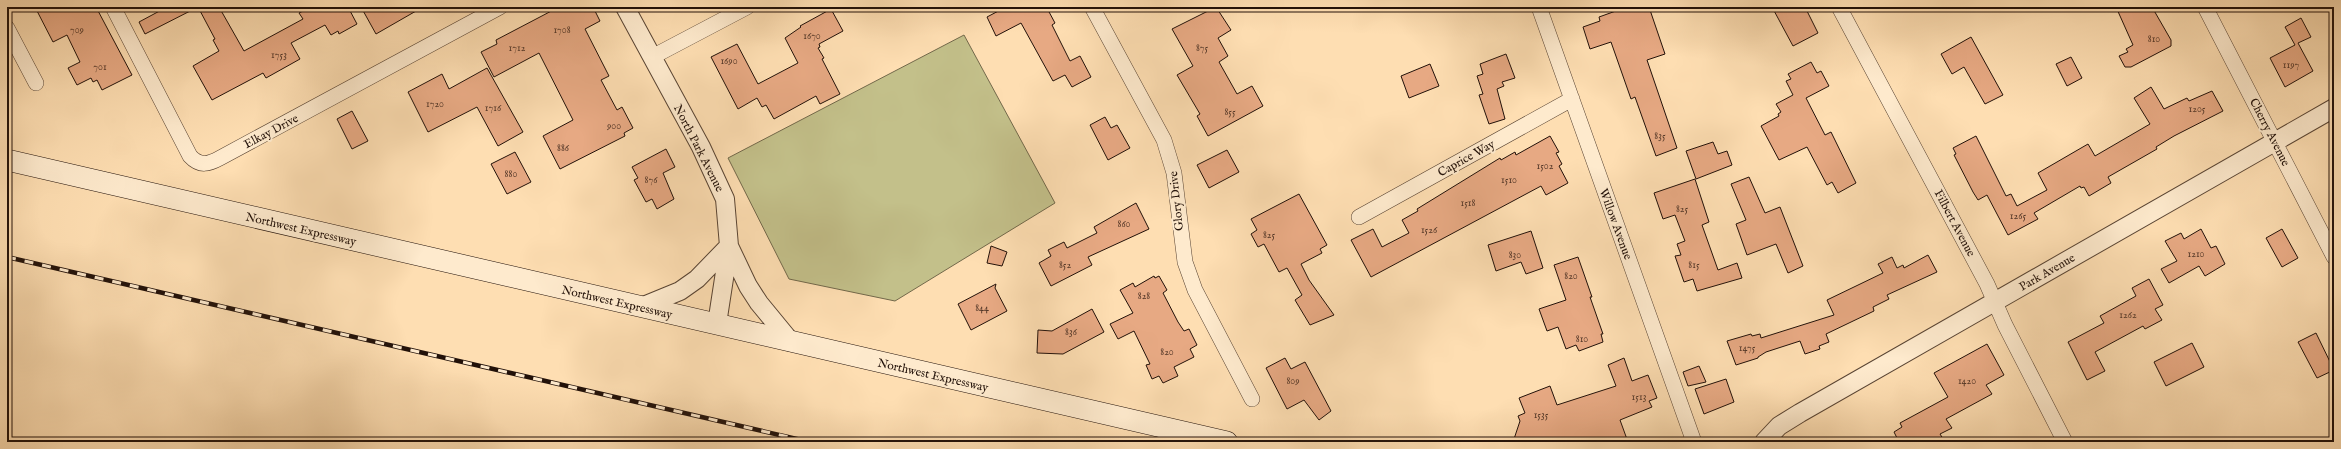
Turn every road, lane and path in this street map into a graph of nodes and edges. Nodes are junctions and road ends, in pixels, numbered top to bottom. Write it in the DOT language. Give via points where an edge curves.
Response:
graph roads {
  1 [pos="113,7"];
  2 [pos="500,7"];
  3 [pos="625,7"];
  4 [pos="747,7"];
  5 [pos="1092,7"];
  6 [pos="1539,7"];
  7 [pos="1839,7"];
  8 [pos="2205,7"];
  9 [pos="7,28"];
  10 [pos="652,58"];
  11 [pos="36,83"];
  12 [pos="1572,99"];
  13 [pos="2334,108"];
  14 [pos="2276,141"];
  15 [pos="7,160"];
  16 [pos="1360,217"];
  17 [pos="729,246"];
  18 [pos="2334,258"];
  19 [pos="1995,302"];
  20 [pos="641,307"];
  21 [pos="717,324"];
  22 [pos="791,342"];
  23 [pos="1252,399"];
  24 [pos="1227,442"];
  25 [pos="1694,442"];
  26 [pos="1764,442"];
  27 [pos="2066,442"];
  1 -- 2 [label="street, Elkay Drive" via="190,156 204,164 216,160"];
  3 -- 10 [label="street, North Park Avenue"];
  4 -- 10 [label="street"];
  5 -- 23 [label="street, Glory Drive" via="1170,156 1177,191 1185,262 1195,290"];
  6 -- 12 [label="street, Willow Avenue"];
  7 -- 19 [label="street, Filbert Avenue"];
  8 -- 14 [label="street, Cherry Avenue"];
  9 -- 11 [label="street"];
  10 -- 17 [label="street, North Park Avenue" via="701,147 725,199"];
  12 -- 16 [label="street, Caprice Way"];
  12 -- 25 [label="street, Willow Avenue"];
  13 -- 14 [label="street, Park Avenue"];
  14 -- 18 [label="street, Cherry Avenue"];
  14 -- 19 [label="street, Park Avenue"];
  15 -- 20 [label="main road, Northwest Expressway"];
  17 -- 20 [label="street" via="697,279 680,291"];
  17 -- 21 [label="street, North Park Avenue"];
  17 -- 22 [label="street" via="748,286"];
  19 -- 26 [label="street, Park Avenue" via="1800,413 1779,426"];
  19 -- 27 [label="street, Filbert Avenue"];
  20 -- 21 [label="main road, Northwest Expressway"];
  21 -- 22 [label="main road, Northwest Expressway"];
  22 -- 24 [label="main road, Northwest Expressway"];
}
